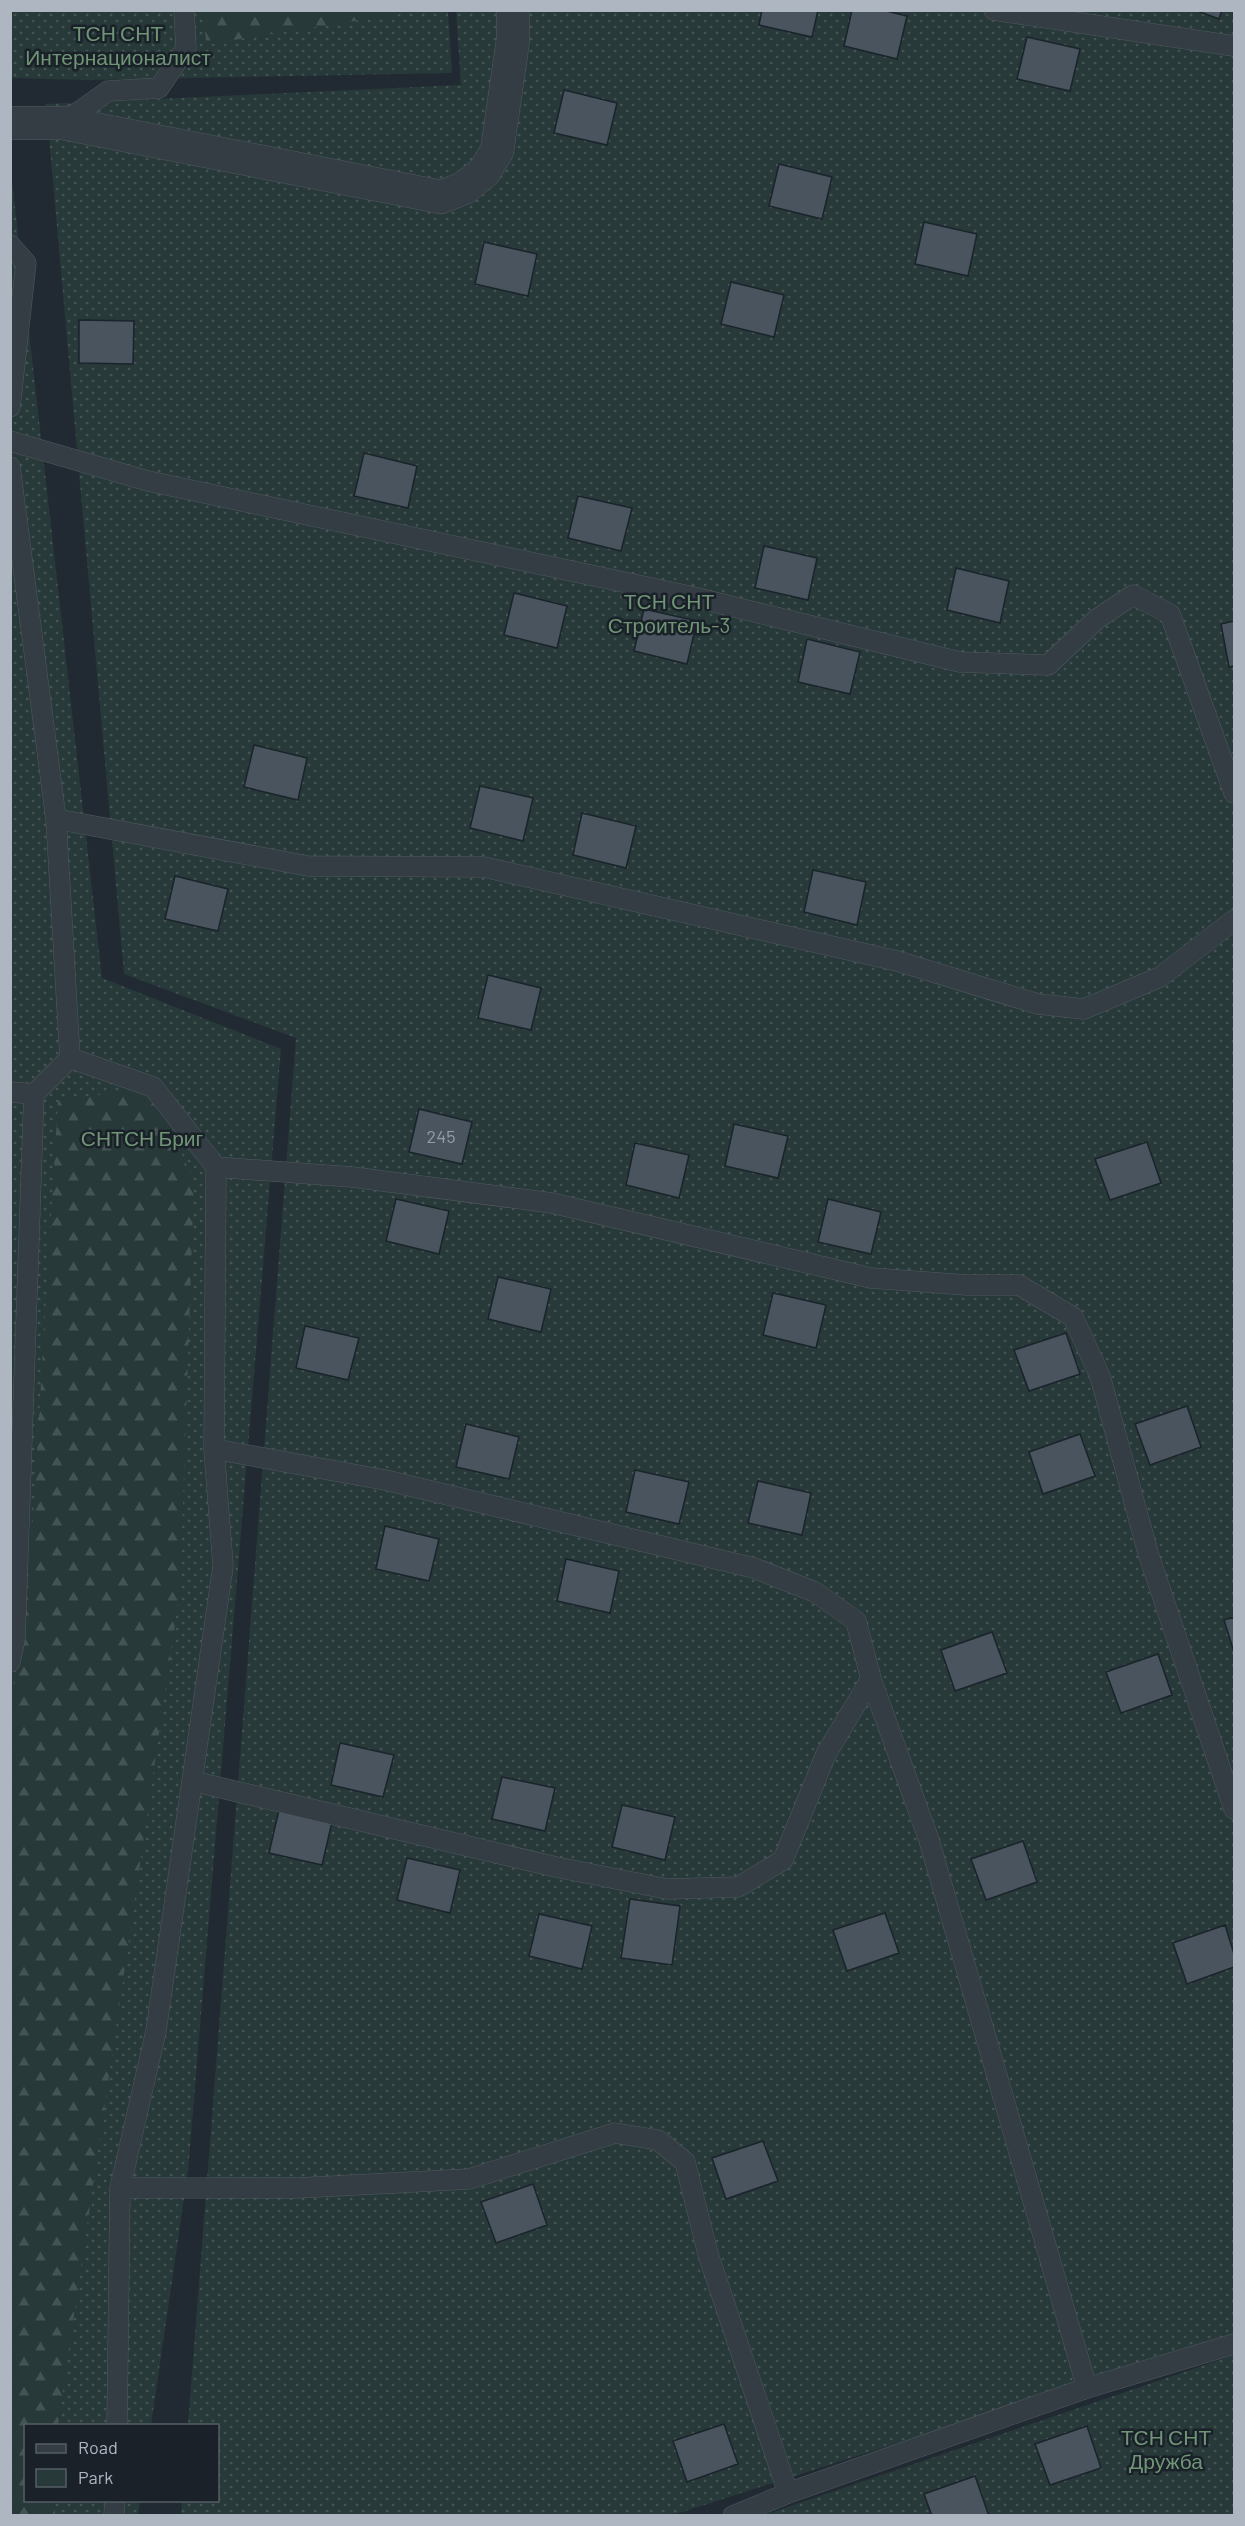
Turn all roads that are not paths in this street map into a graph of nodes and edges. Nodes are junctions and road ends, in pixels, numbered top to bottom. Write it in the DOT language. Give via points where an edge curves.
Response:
graph roads {
  1 [pos="184,10"];
  2 [pos="513,10"];
  3 [pos="994,10"];
  4 [pos="1234,46"];
  5 [pos="10,123"];
  6 [pos="63,123"];
  7 [pos="10,245"];
  8 [pos="10,407"];
  9 [pos="10,441"];
  10 [pos="10,467"];
  11 [pos="1234,793"];
  12 [pos="56,819"];
  13 [pos="1234,920"];
  14 [pos="70,1058"];
  15 [pos="10,1092"];
  16 [pos="34,1094"];
  17 [pos="216,1167"];
  18 [pos="214,1449"];
  19 [pos="10,1662"];
  20 [pos="871,1679"];
  21 [pos="192,1781"];
  22 [pos="1234,1809"];
  23 [pos="120,2188"];
  24 [pos="1234,2344"];
  25 [pos="1087,2388"];
  26 [pos="117,2424"];
  27 [pos="788,2493"];
  28 [pos="733,2516"];
  1 -- 6 [label="lane" via="186,48 159,88 108,91"];
  2 -- 6 [label="street" via="513,40 497,151 484,172 464,188 441,197"];
  3 -- 4 [label="lane"];
  5 -- 6 [label="street"];
  7 -- 8 [label="lane" via="26,263"];
  9 -- 11 [label="lane" via="148,481 678,594 960,662 1048,665 1097,619 1133,595 1170,614"];
  10 -- 12 [label="lane"];
  12 -- 13 [label="lane" via="308,866 484,867 897,962 1038,1004 1084,1009 1160,977"];
  12 -- 14 [label="lane"];
  14 -- 16 [label="lane"];
  14 -- 17 [label="lane" via="153,1087"];
  15 -- 16 [label="lane"];
  16 -- 19 [label="lane" via="15,1639"];
  17 -- 18 [label="lane"];
  17 -- 22 [label="lane" via="352,1177 552,1203 871,1278 968,1286 1019,1285 1072,1317 1100,1376 1148,1553"];
  18 -- 20 [label="lane" via="385,1480 754,1568 815,1592 856,1621"];
  18 -- 21 [label="lane" via="223,1566"];
  20 -- 21 [label="lane" via="826,1754 783,1860 738,1887 667,1888 556,1867"];
  20 -- 25 [label="lane" via="929,1840"];
  21 -- 23 [label="lane" via="156,2031"];
  23 -- 26 [label="lane"];
  23 -- 27 [label="lane" via="297,2188 469,2179 615,2133 658,2140 685,2162 708,2254"];
  24 -- 25 [label="lane"];
  25 -- 27 [label="lane"];
  27 -- 28 [label="lane"];
}
